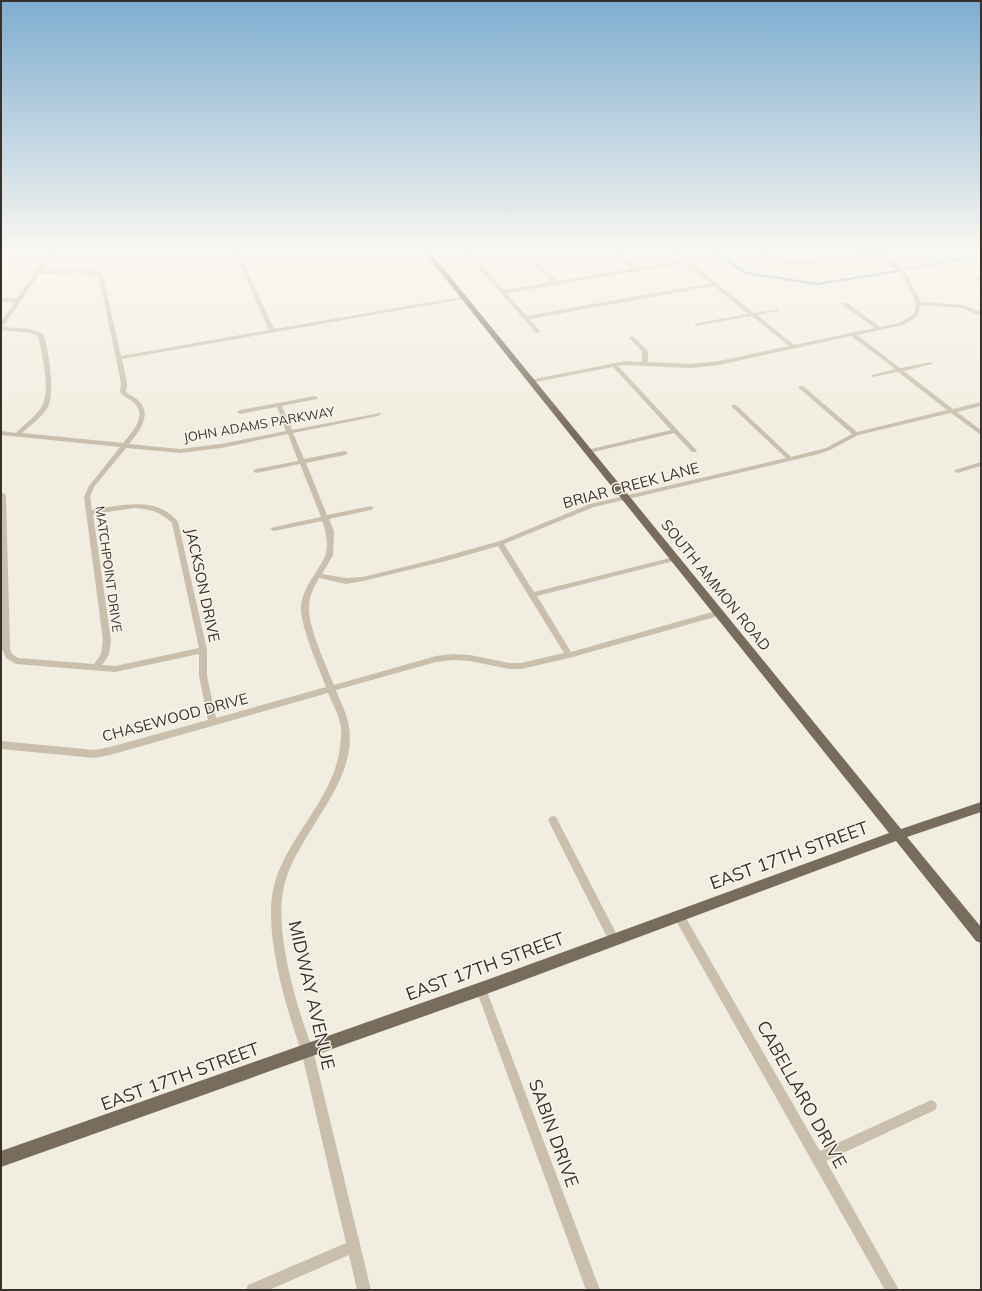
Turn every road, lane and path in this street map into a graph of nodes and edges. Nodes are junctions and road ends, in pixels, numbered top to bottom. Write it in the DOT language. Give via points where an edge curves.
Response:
graph roads {
  1 [pos="11,312"];
  2 [pos="109,312"];
  3 [pos="263,312"];
  4 [pos="378,312"];
  5 [pos="476,312"];
  6 [pos="521,312"];
  7 [pos="558,312"];
  8 [pos="763,312"];
  9 [pos="857,312"];
  10 [pos="917,312"];
  11 [pos="752,314"];
  12 [pos="526,318"];
  13 [pos="697,325"];
  14 [pos="1,327"];
  15 [pos="880,329"];
  16 [pos="272,331"];
  17 [pos="538,332"];
  18 [pos="853,334"];
  19 [pos="632,338"];
  20 [pos="793,347"];
  21 [pos="119,358"];
  22 [pos="645,363"];
  23 [pos="930,363"];
  24 [pos="614,365"];
  25 [pos="900,370"];
  26 [pos="874,376"];
  27 [pos="531,381"];
  28 [pos="801,387"];
  29 [pos="315,398"];
  30 [pos="981,404"];
  31 [pos="279,405"];
  32 [pos="734,406"];
  33 [pos="952,411"];
  34 [pos="240,412"];
  35 [pos="378,414"];
  36 [pos="290,431"];
  37 [pos="675,431"];
  38 [pos="1,433"];
  39 [pos="981,433"];
  40 [pos="856,434"];
  41 [pos="17,435"];
  42 [pos="125,446"];
  43 [pos="588,451"];
  44 [pos="694,451"];
  45 [pos="345,453"];
  46 [pos="789,458"];
  47 [pos="302,462"];
  48 [pos="981,464"];
  49 [pos="256,471"];
  50 [pos="957,471"];
  51 [pos="3,495"];
  52 [pos="625,497"];
  53 [pos="371,508"];
  54 [pos="89,513"];
  55 [pos="325,518"];
  56 [pos="274,529"];
  57 [pos="2,532"];
  58 [pos="500,543"];
  59 [pos="674,559"];
  60 [pos="317,575"];
  61 [pos="532,595"];
  62 [pos="719,613"];
  63 [pos="203,650"];
  64 [pos="569,655"];
  65 [pos="96,668"];
  66 [pos="331,688"];
  67 [pos="213,722"];
  68 [pos="1,745"];
  69 [pos="981,807"];
  70 [pos="553,820"];
  71 [pos="898,835"];
  72 [pos="680,916"];
  73 [pos="981,937"];
  74 [pos="614,940"];
  75 [pos="481,989"];
  76 [pos="307,1050"];
  77 [pos="931,1106"];
  78 [pos="1,1159"];
  79 [pos="817,1159"];
  80 [pos="354,1246"];
  81 [pos="253,1290"];
  82 [pos="364,1290"];
  83 [pos="593,1290"];
  84 [pos="892,1290"];
  1 -- 14 [label="street"];
  2 -- 21 [label="street, MATCHPOINT DRIVE"];
  3 -- 16 [label="street"];
  4 -- 16 [label="street"];
  5 -- 27 [label="main road, SOUTH AMMON ROAD"];
  6 -- 12 [label="street"];
  7 -- 12 [label="street"];
  8 -- 11 [label="street"];
  9 -- 15 [label="street"];
  10 -- 15 [label="street" via="910,320"];
  11 -- 13 [label="street"];
  11 -- 20 [label="street"];
  12 -- 17 [label="street"];
  14 -- 41 [label="street" via="36,332 41,336 43,344 47,383 44,406"];
  15 -- 18 [label="street"];
  16 -- 21 [label="street"];
  18 -- 20 [label="street"];
  18 -- 25 [label="street"];
  19 -- 22 [label="street" via="644,351"];
  20 -- 22 [label="street" via="701,366"];
  21 -- 42 [label="street, MATCHPOINT DRIVE" via="124,393 137,402 142,418"];
  22 -- 24 [label="street"];
  23 -- 25 [label="street"];
  24 -- 27 [label="street"];
  24 -- 37 [label="street"];
  25 -- 26 [label="street"];
  25 -- 33 [label="street" via="917,386"];
  27 -- 43 [label="main road, SOUTH AMMON ROAD"];
  28 -- 40 [label="street"];
  29 -- 31 [label="street"];
  30 -- 33 [label="street, BRIAR CREEK LANE"];
  31 -- 34 [label="street"];
  31 -- 36 [label="street, MIDWAY AVENUE"];
  32 -- 46 [label="street"];
  33 -- 39 [label="street"];
  33 -- 40 [label="street, BRIAR CREEK LANE"];
  35 -- 36 [label="street, JOHN ADAMS PARKWAY"];
  36 -- 42 [label="street, JOHN ADAMS PARKWAY" via="202,449 166,450"];
  36 -- 47 [label="street, MIDWAY AVENUE"];
  37 -- 43 [label="street"];
  37 -- 44 [label="street"];
  38 -- 41 [label="street, JOHN ADAMS PARKWAY"];
  40 -- 46 [label="street, BRIAR CREEK LANE" via="828,449"];
  41 -- 42 [label="street, JOHN ADAMS PARKWAY"];
  42 -- 54 [label="street, MATCHPOINT DRIVE" via="91,487 87,497"];
  43 -- 52 [label="main road, SOUTH AMMON ROAD"];
  45 -- 47 [label="street"];
  46 -- 52 [label="street, BRIAR CREEK LANE"];
  47 -- 49 [label="street"];
  47 -- 55 [label="street, MIDWAY AVENUE"];
  48 -- 50 [label="street"];
  51 -- 57 [label="street"];
  52 -- 58 [label="street, BRIAR CREEK LANE" via="592,505"];
  52 -- 59 [label="main road, SOUTH AMMON ROAD"];
  53 -- 55 [label="street"];
  54 -- 63 [label="street, JACKSON DRIVE" via="123,506 151,508 170,515 175,522"];
  54 -- 65 [label="street, MATCHPOINT DRIVE" via="106,640 105,655"];
  55 -- 56 [label="street"];
  55 -- 60 [label="street, MIDWAY AVENUE" via="331,543 329,555"];
  57 -- 65 [label="street" via="6,649 9,656 16,661"];
  58 -- 60 [label="street, BRIAR CREEK LANE" via="363,579 346,581"];
  58 -- 61 [label="street"];
  59 -- 61 [label="street"];
  59 -- 62 [label="main road, SOUTH AMMON ROAD"];
  60 -- 66 [label="street, MIDWAY AVENUE" via="308,592 305,607 307,623"];
  61 -- 64 [label="street"];
  62 -- 64 [label="street, CHASEWOOD DRIVE"];
  62 -- 71 [label="main road, SOUTH AMMON ROAD"];
  63 -- 65 [label="street" via="121,668"];
  63 -- 67 [label="street, JACKSON DRIVE" via="203,676"];
  64 -- 66 [label="street, CHASEWOOD DRIVE" via="521,666 470,658 448,658"];
  66 -- 67 [label="street, CHASEWOOD DRIVE"];
  66 -- 76 [label="street, MIDWAY AVENUE" via="345,727 344,755 338,777 289,860 281,878 276,902 276,935 299,1031"];
  67 -- 68 [label="street, CHASEWOOD DRIVE" via="94,754"];
  69 -- 71 [label="main road, EAST 17TH STREET"];
  70 -- 74 [label="street"];
  71 -- 72 [label="main road, EAST 17TH STREET"];
  71 -- 73 [label="main road, SOUTH AMMON ROAD"];
  72 -- 74 [label="main road, EAST 17TH STREET"];
  72 -- 79 [label="street, CABELLARO DRIVE"];
  74 -- 75 [label="main road, EAST 17TH STREET"];
  75 -- 76 [label="main road, EAST 17TH STREET"];
  75 -- 83 [label="street, SABIN DRIVE"];
  76 -- 78 [label="main road, EAST 17TH STREET"];
  76 -- 80 [label="street, MIDWAY AVENUE"];
  77 -- 79 [label="street"];
  79 -- 84 [label="street, CABELLARO DRIVE"];
  80 -- 81 [label="street"];
  80 -- 82 [label="street, MIDWAY AVENUE"];
}
